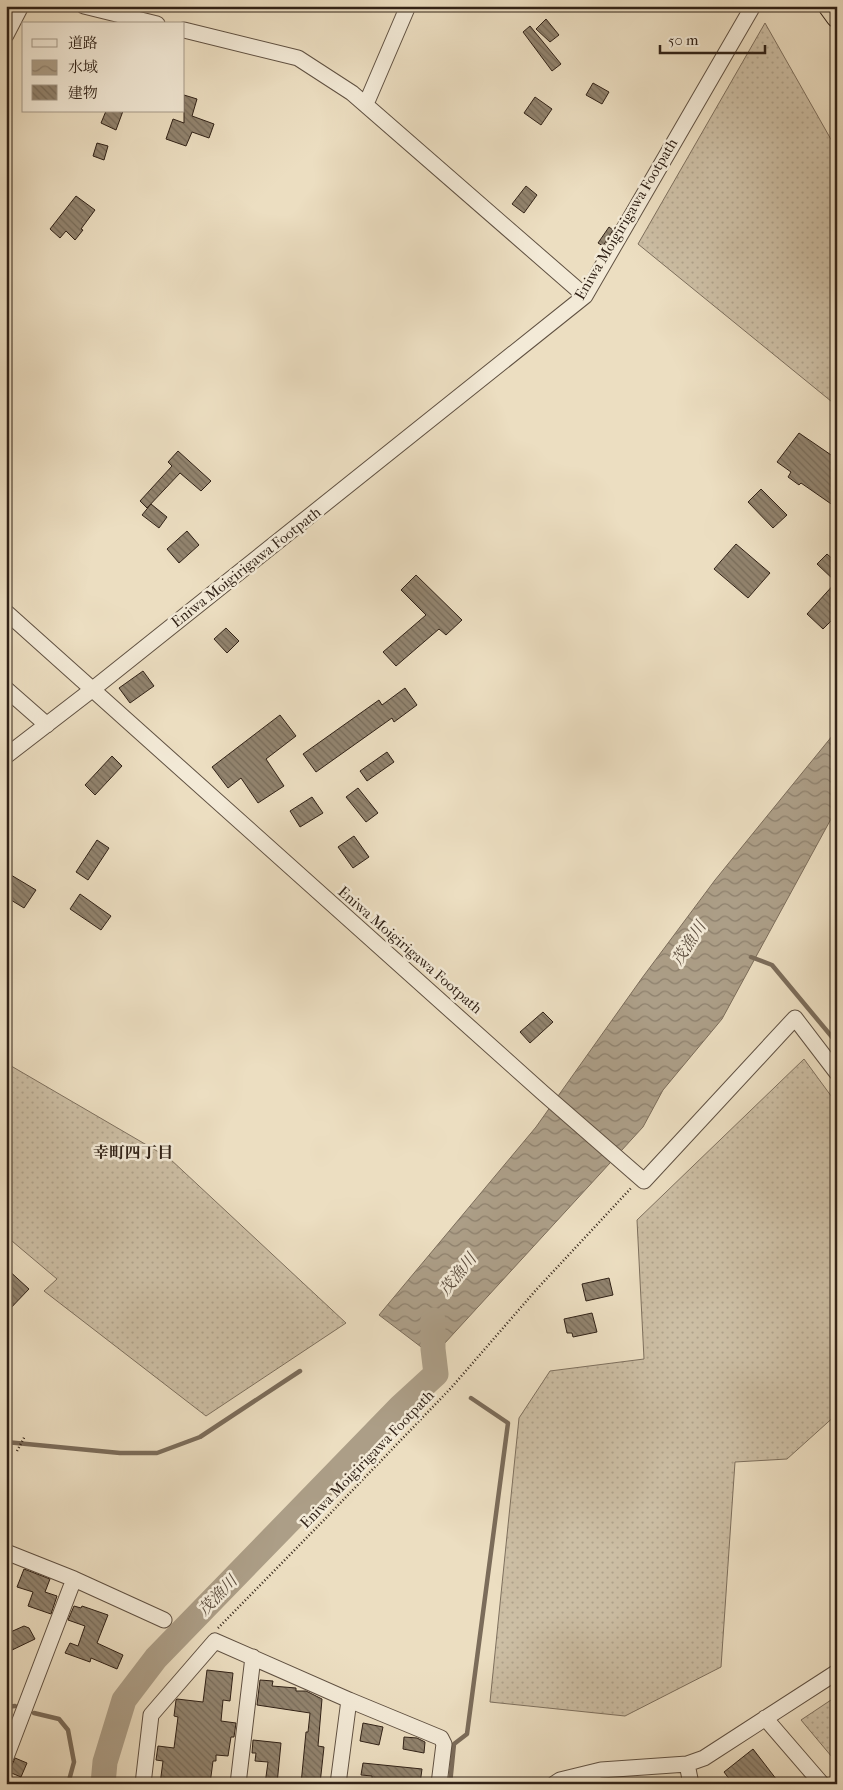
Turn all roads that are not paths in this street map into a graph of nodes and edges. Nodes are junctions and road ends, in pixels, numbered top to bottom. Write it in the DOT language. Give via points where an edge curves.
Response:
graph roads {
  1 [pos="21,6"];
  2 [pos="84,6"];
  3 [pos="408,6"];
  4 [pos="753,6"];
  5 [pos="830,6"];
  6 [pos="837,16"];
  7 [pos="148,22"];
  8 [pos="185,30"];
  9 [pos="6,35"];
  10 [pos="366,104"];
  11 [pos="585,296"];
  12 [pos="6,612"];
  13 [pos="6,689"];
  14 [pos="93,689"];
  15 [pos="47,725"];
  16 [pos="6,756"];
  17 [pos="837,1072"];
  18 [pos="6,1552"];
  19 [pos="74,1579"];
  20 [pos="164,1620"];
  21 [pos="253,1657"];
  22 [pos="837,1672"];
  23 [pos="349,1700"];
  24 [pos="765,1718"];
  25 [pos="6,1757"];
  26 [pos="687,1764"];
  27 [pos="143,1784"];
  28 [pos="238,1784"];
  29 [pos="338,1784"];
  30 [pos="440,1784"];
  31 [pos="554,1784"];
  32 [pos="691,1784"];
  33 [pos="822,1784"];
  1 -- 9 [label="street"];
  2 -- 7 [label="street"];
  3 -- 10 [label="street"];
  4 -- 11 [label="street"];
  5 -- 6 [label="highway"];
  8 -- 10 [label="street" via="298,58"];
  10 -- 11 [label="street"];
  11 -- 14 [label="street"];
  12 -- 14 [label="street"];
  13 -- 15 [label="street"];
  14 -- 15 [label="street"];
  14 -- 17 [label="street" via="644,1180 795,1018"];
  15 -- 16 [label="street"];
  18 -- 19 [label="street"];
  19 -- 20 [label="street"];
  19 -- 25 [label="street"];
  21 -- 23 [label="street"];
  21 -- 27 [label="street" via="215,1641 150,1715"];
  21 -- 28 [label="street"];
  22 -- 24 [label="street"];
  23 -- 29 [label="street"];
  23 -- 30 [label="street" via="441,1738 444,1744"];
  24 -- 26 [label="street" via="704,1758"];
  24 -- 33 [label="street"];
  26 -- 31 [label="street" via="601,1770"];
  26 -- 32 [label="street"];
}
